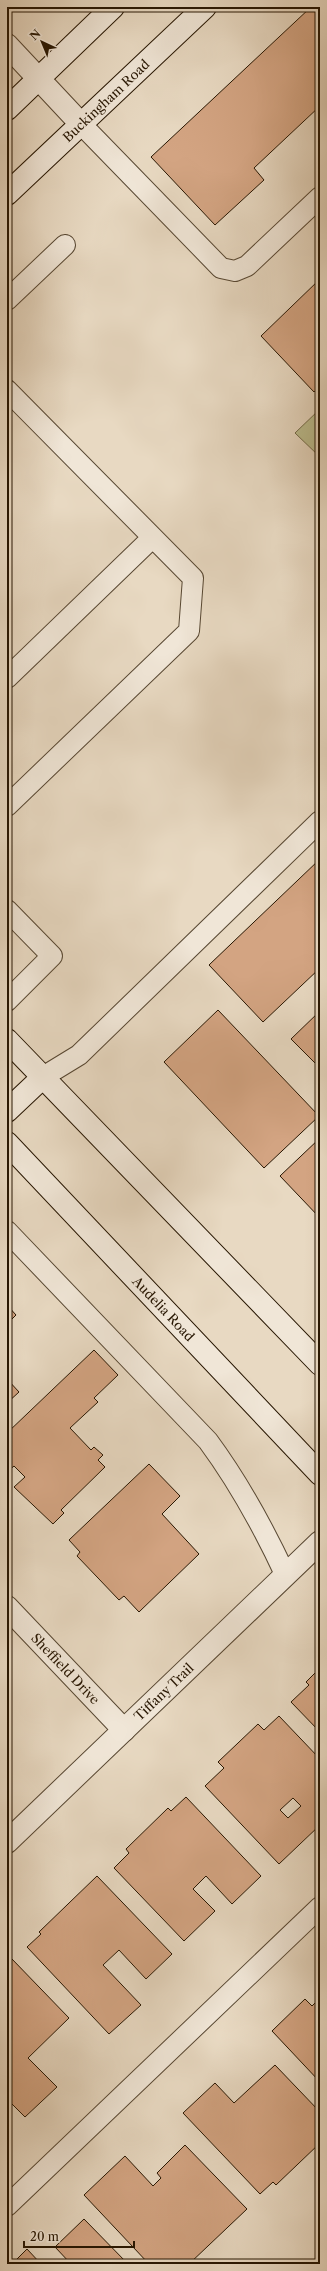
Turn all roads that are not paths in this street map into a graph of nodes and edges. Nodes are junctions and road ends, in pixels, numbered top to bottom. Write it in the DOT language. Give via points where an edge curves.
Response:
graph roads {
  1 [pos="113,7"];
  2 [pos="205,7"];
  3 [pos="7,45"];
  4 [pos="38,79"];
  5 [pos="7,109"];
  6 [pos="81,124"];
  7 [pos="7,194"];
  8 [pos="320,197"];
  9 [pos="65,245"];
  10 [pos="7,300"];
  11 [pos="7,390"];
  12 [pos="151,539"];
  13 [pos="7,678"];
  14 [pos="7,806"];
  15 [pos="320,821"];
  16 [pos="7,910"];
  17 [pos="7,1001"];
  18 [pos="7,1040"];
  19 [pos="43,1077"];
  20 [pos="7,1111"];
  21 [pos="7,1143"];
  22 [pos="7,1231"];
  23 [pos="320,1364"];
  24 [pos="320,1474"];
  25 [pos="320,1542"];
  26 [pos="285,1574"];
  27 [pos="7,1607"];
  28 [pos="124,1730"];
  29 [pos="7,1842"];
  30 [pos="320,1907"];
  31 [pos="7,2206"];
  1 -- 4 [label="street"];
  2 -- 6 [label="street, Buckingham Road"];
  3 -- 4 [label="street"];
  4 -- 5 [label="street"];
  4 -- 6 [label="street"];
  6 -- 7 [label="street, Buckingham Road"];
  6 -- 8 [label="lane" via="221,268 235,271 247,266"];
  9 -- 10 [label="lane"];
  11 -- 12 [label="lane"];
  12 -- 13 [label="lane"];
  12 -- 14 [label="lane" via="193,578 189,631"];
  15 -- 19 [label="lane" via="79,1054"];
  16 -- 17 [label="lane" via="52,956"];
  18 -- 19 [label="street"];
  19 -- 20 [label="street"];
  19 -- 23 [label="street"];
  21 -- 24 [label="street, Audelia Road"];
  22 -- 26 [label="lane" via="208,1441 232,1472 261,1523"];
  25 -- 26 [label="street, Tiffany Trail"];
  26 -- 28 [label="street, Tiffany Trail"];
  27 -- 28 [label="street, Sheffield Drive"];
  28 -- 29 [label="street, Tiffany Trail"];
  30 -- 31 [label="lane"];
}
